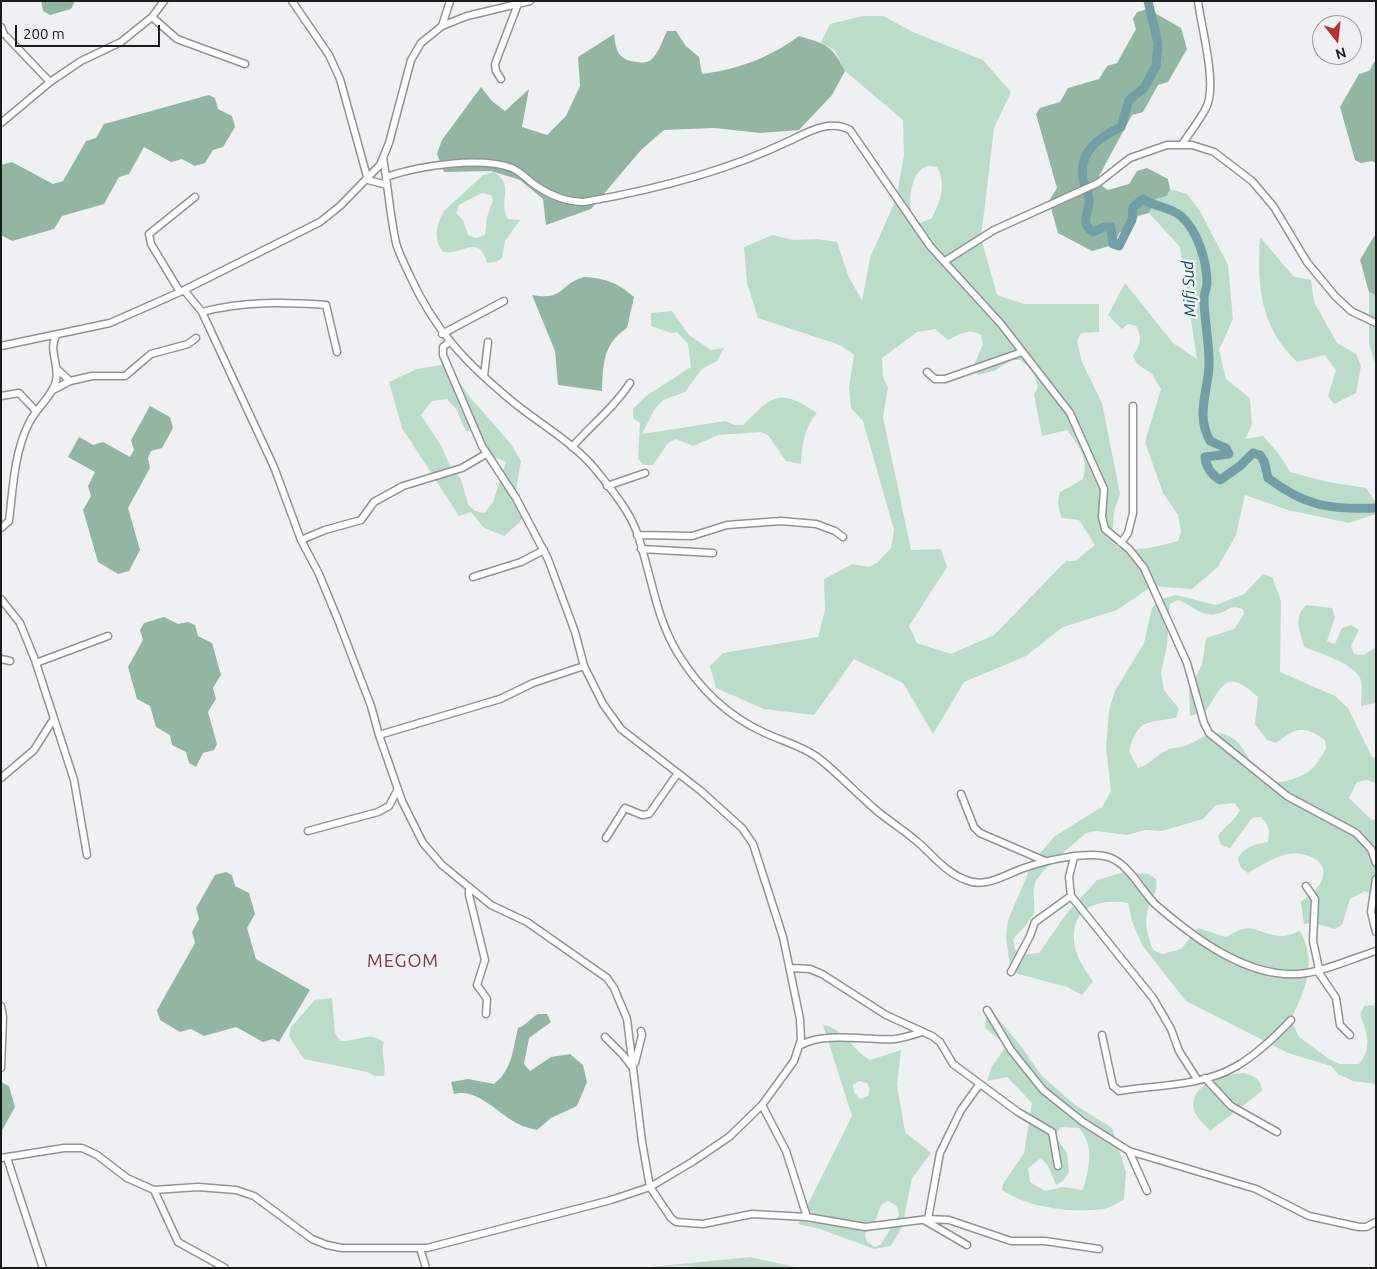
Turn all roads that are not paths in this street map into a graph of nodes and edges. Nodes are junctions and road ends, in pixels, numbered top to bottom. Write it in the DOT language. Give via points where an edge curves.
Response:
graph roads {
  1 [pos="164,1"];
  2 [pos="292,1"];
  3 [pos="450,1"];
  4 [pos="530,1"];
  5 [pos="1198,1"];
  6 [pos="518,4"];
  7 [pos="152,17"];
  8 [pos="442,26"];
  9 [pos="3,33"];
  10 [pos="245,64"];
  11 [pos="501,78"];
  12 [pos="50,82"];
  13 [pos="1,123"];
  14 [pos="1183,144"];
  15 [pos="383,158"];
  16 [pos="386,177"];
  17 [pos="368,180"];
  18 [pos="387,185"];
  19 [pos="195,197"];
  20 [pos="945,261"];
  21 [pos="182,291"];
  22 [pos="504,302"];
  23 [pos="202,312"];
  24 [pos="1376,323"];
  25 [pos="442,334"];
  26 [pos="56,336"];
  27 [pos="196,338"];
  28 [pos="42,339"];
  29 [pos="449,342"];
  30 [pos="488,342"];
  31 [pos="1,346"];
  32 [pos="53,348"];
  33 [pos="337,352"];
  34 [pos="1022,352"];
  35 [pos="57,369"];
  36 [pos="927,372"];
  37 [pos="484,376"];
  38 [pos="70,380"];
  39 [pos="630,383"];
  40 [pos="52,390"];
  41 [pos="1,396"];
  42 [pos="1133,406"];
  43 [pos="36,410"];
  44 [pos="572,447"];
  45 [pos="486,454"];
  46 [pos="645,473"];
  47 [pos="607,486"];
  48 [pos="1,528"];
  49 [pos="637,535"];
  50 [pos="843,537"];
  51 [pos="301,540"];
  52 [pos="1121,543"];
  53 [pos="641,549"];
  54 [pos="544,550"];
  55 [pos="713,553"];
  56 [pos="473,577"];
  57 [pos="1,599"];
  58 [pos="108,636"];
  59 [pos="1,659"];
  60 [pos="10,661"];
  61 [pos="36,663"];
  62 [pos="584,666"];
  63 [pos="53,720"];
  64 [pos="379,735"];
  65 [pos="678,773"];
  66 [pos="1,778"];
  67 [pos="398,789"];
  68 [pos="961,794"];
  69 [pos="308,831"];
  70 [pos="606,838"];
  71 [pos="87,855"];
  72 [pos="1074,857"];
  73 [pos="1046,862"];
  74 [pos="1376,863"];
  75 [pos="1376,878"];
  76 [pos="1306,886"];
  77 [pos="469,888"];
  78 [pos="1071,896"];
  79 [pos="1376,932"];
  80 [pos="1376,951"];
  81 [pos="791,968"];
  82 [pos="1318,970"];
  83 [pos="1011,972"];
  84 [pos="1,1006"];
  85 [pos="987,1010"];
  86 [pos="486,1014"];
  87 [pos="1291,1020"];
  88 [pos="641,1031"];
  89 [pos="922,1032"];
  90 [pos="1102,1035"];
  91 [pos="1350,1035"];
  92 [pos="605,1037"];
  93 [pos="801,1045"];
  94 [pos="1,1068"];
  95 [pos="634,1069"];
  96 [pos="1205,1078"];
  97 [pos="1197,1079"];
  98 [pos="979,1085"];
  99 [pos="762,1104"];
  100 [pos="1277,1132"];
  101 [pos="1129,1151"];
  102 [pos="4,1158"];
  103 [pos="1058,1166"];
  104 [pos="650,1187"];
  105 [pos="154,1190"];
  106 [pos="1147,1191"];
  107 [pos="806,1217"];
  108 [pos="925,1219"];
  109 [pos="1376,1222"];
  110 [pos="967,1245"];
  111 [pos="420,1248"];
  112 [pos="1099,1249"];
  113 [pos="43,1268"];
  114 [pos="225,1268"];
  115 [pos="426,1268"];
  1 -- 7 [label="street"];
  2 -- 17 [label="street" via="329,55 340,79"];
  3 -- 8 [label="street"];
  4 -- 6 [label="street"];
  5 -- 14 [label="street" via="1209,64 1210,95 1207,107"];
  6 -- 8 [label="street" via="467,16"];
  6 -- 11 [label="street" via="495,64"];
  7 -- 10 [label="street" via="176,39"];
  7 -- 12 [label="street" via="121,42 81,61"];
  8 -- 15 [label="street" via="415,51"];
  9 -- 12 [label="street"];
  12 -- 13 [label="street"];
  14 -- 20 [label="street" via="1157,147 1130,158 1094,185 994,230"];
  14 -- 24 [label="street" via="1210,149 1252,181 1274,208 1307,262 1335,296 1351,311"];
  15 -- 16 [label="street"];
  15 -- 17 [label="street"];
  16 -- 18 [label="street"];
  16 -- 20 [label="street" via="432,165 496,165 513,168 556,197 584,202 682,180 764,153 822,127 842,126 850,130 930,246"];
  17 -- 18 [label="street"];
  17 -- 21 [label="street" via="320,222"];
  18 -- 25 [label="street" via="399,251 418,294"];
  19 -- 21 [label="street" via="149,234 151,244"];
  20 -- 34 [label="street"];
  21 -- 23 [label="street"];
  21 -- 26 [label="street" via="110,323"];
  22 -- 25 [label="street"];
  23 -- 33 [label="street" via="225,306 276,302 326,305"];
  23 -- 51 [label="street" via="274,467"];
  25 -- 29 [label="street"];
  26 -- 28 [label="street"];
  26 -- 32 [label="street"];
  27 -- 38 [label="street" via="188,344 151,354 125,376"];
  28 -- 31 [label="street"];
  28 -- 32 [label="street"];
  29 -- 37 [label="street"];
  29 -- 45 [label="street" via="443,347 444,359"];
  30 -- 37 [label="street"];
  32 -- 35 [label="street"];
  34 -- 36 [label="street" via="945,379 935,379"];
  34 -- 52 [label="street" via="1078,428 1104,489 1104,527"];
  35 -- 38 [label="street"];
  35 -- 40 [label="street"];
  37 -- 44 [label="street" via="511,401"];
  38 -- 40 [label="street"];
  39 -- 44 [label="street" via="614,406 594,422"];
  40 -- 43 [label="street"];
  41 -- 43 [label="street" via="19,393"];
  42 -- 52 [label="street" via="1133,513 1128,533"];
  43 -- 48 [label="street" via="24,433 18,455 9,521"];
  44 -- 47 [label="street" via="590,463"];
  45 -- 51 [label="street" via="462,468 403,486 374,502 361,520"];
  45 -- 54 [label="street" via="516,498"];
  46 -- 47 [label="street"];
  47 -- 49 [label="street" via="632,522"];
  49 -- 50 [label="street" via="692,536 727,525 781,521 825,527"];
  49 -- 53 [label="street"];
  51 -- 64 [label="street" via="338,620"];
  52 -- 74 [label="street" via="1141,563 1179,642 1209,733 1288,796 1356,833 1371,849"];
  53 -- 55 [label="street"];
  53 -- 73 [label="street" via="653,599 668,635 697,682 727,710 753,728 815,756 877,811 921,844 942,866 962,879 973,883 988,882"];
  54 -- 56 [label="street" via="520,562"];
  54 -- 62 [label="street"];
  57 -- 61 [label="street" via="20,624"];
  58 -- 61 [label="street"];
  59 -- 60 [label="street"];
  61 -- 63 [label="street"];
  62 -- 64 [label="street" via="533,683 500,699"];
  62 -- 65 [label="street" via="596,692 622,729"];
  63 -- 66 [label="street" via="34,750"];
  63 -- 71 [label="street" via="74,780"];
  64 -- 67 [label="street"];
  65 -- 70 [label="street" via="649,814 642,815 625,808"];
  65 -- 81 [label="street" via="751,838"];
  67 -- 69 [label="street" via="389,806 378,812"];
  67 -- 77 [label="street" via="428,851"];
  68 -- 73 [label="street" via="974,827 980,833"];
  72 -- 73 [label="street"];
  72 -- 78 [label="street" via="1069,877"];
  72 -- 82 [label="street" via="1101,855 1116,860 1159,908 1231,958 1273,972"];
  75 -- 79 [label="street" via="1371,912"];
  76 -- 82 [label="street" via="1315,899 1313,941"];
  77 -- 86 [label="street" via="485,960 477,984 487,999"];
  77 -- 95 [label="street" via="495,908 532,926 611,983 627,1019"];
  78 -- 83 [label="street" via="1035,922"];
  78 -- 97 [label="street" via="1153,998"];
  80 -- 82 [label="street"];
  81 -- 89 [label="street" via="819,973 886,1015"];
  81 -- 93 [label="street" via="801,1024"];
  82 -- 91 [label="street" via="1336,998 1340,1025"];
  84 -- 94 [label="street"];
  85 -- 101 [label="street" via="1010,1050 1044,1090 1083,1122"];
  87 -- 96 [label="street" via="1258,1051 1235,1067"];
  88 -- 95 [label="street"];
  89 -- 93 [label="street" via="894,1039 832,1038"];
  89 -- 98 [label="street" via="937,1039 950,1062"];
  90 -- 97 [label="street" via="1115,1090"];
  92 -- 95 [label="street"];
  93 -- 99 [label="street" via="794,1061"];
  95 -- 104 [label="street"];
  96 -- 97 [label="street"];
  96 -- 100 [label="street" via="1231,1106"];
  98 -- 103 [label="street" via="1052,1132"];
  98 -- 108 [label="street" via="961,1110 940,1153"];
  99 -- 104 [label="street" via="723,1142"];
  99 -- 107 [label="street" via="786,1151"];
  101 -- 106 [label="street"];
  101 -- 109 [label="street" via="1256,1189 1309,1216 1359,1227"];
  102 -- 105 [label="street" via="82,1148 127,1178"];
  102 -- 113 [label="street"];
  104 -- 107 [label="street" via="676,1222 703,1224 752,1214"];
  104 -- 111 [label="street" via="612,1200"];
  105 -- 111 [label="street" via="198,1187 236,1190 263,1202 320,1243 342,1248"];
  105 -- 114 [label="street" via="178,1242"];
  107 -- 108 [label="street" via="865,1227"];
  108 -- 110 [label="street"];
  108 -- 112 [label="street" via="948,1220 1011,1241 1045,1241"];
  111 -- 115 [label="street"];
}
